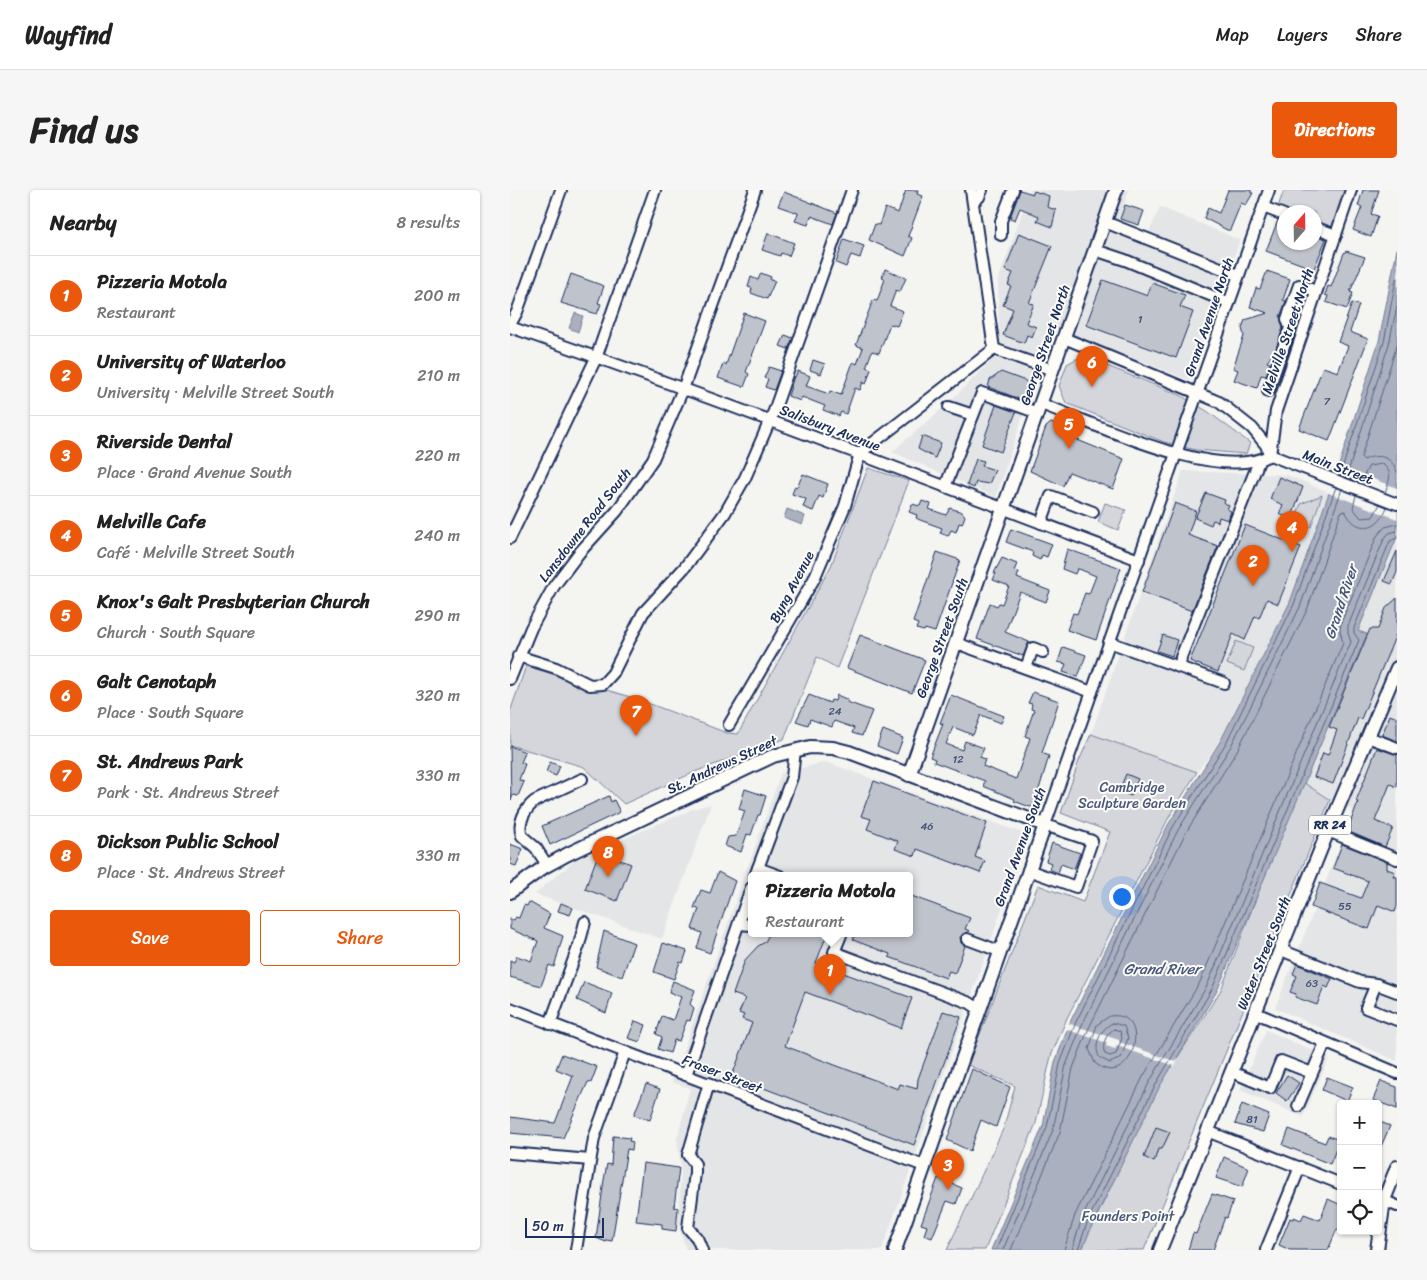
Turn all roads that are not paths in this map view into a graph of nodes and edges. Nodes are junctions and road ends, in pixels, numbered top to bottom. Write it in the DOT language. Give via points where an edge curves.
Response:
graph roads {
  1 [pos="561,190"];
  2 [pos="655,190"];
  3 [pos="755,190"];
  4 [pos="852,190"];
  5 [pos="971,190"];
  6 [pos="982,190"];
  7 [pos="1013,190"];
  8 [pos="1116,190"];
  9 [pos="1269,190"];
  10 [pos="1351,190"];
  11 [pos="972,202"];
  12 [pos="1263,207"];
  13 [pos="1277,212"];
  14 [pos="1105,222"];
  15 [pos="1322,230"];
  16 [pos="1001,235"];
  17 [pos="1336,235"];
  18 [pos="1095,250"];
  19 [pos="1238,275"];
  20 [pos="1316,292"];
  21 [pos="1228,303"];
  22 [pos="510,326"];
  23 [pos="1064,338"];
  24 [pos="994,349"];
  25 [pos="596,358"];
  26 [pos="1052,370"];
  27 [pos="683,389"];
  28 [pos="1268,391"];
  29 [pos="1198,393"];
  30 [pos="950,407"];
  31 [pos="1039,408"];
  32 [pos="973,415"];
  33 [pos="770,420"];
  34 [pos="860,453"];
  35 [pos="1176,454"];
  36 [pos="1270,455"];
  37 [pos="1259,461"];
  38 [pos="945,487"];
  39 [pos="1397,504"];
  40 [pos="1003,510"];
  41 [pos="1093,512"];
  42 [pos="1041,523"];
  43 [pos="510,538"];
  44 [pos="1138,560"];
  45 [pos="956,642"];
  46 [pos="1110,642"];
  47 [pos="1043,652"];
  48 [pos="518,656"];
  49 [pos="1180,667"];
  50 [pos="1026,668"];
  51 [pos="1397,668"];
  52 [pos="510,677"];
  53 [pos="1224,683"];
  54 [pos="1092,692"];
  55 [pos="729,726"];
  56 [pos="1368,737"];
  57 [pos="1397,748"];
  58 [pos="795,750"];
  59 [pos="909,775"];
  60 [pos="582,779"];
  61 [pos="1045,825"];
  62 [pos="1328,831"];
  63 [pos="1396,855"];
  64 [pos="547,865"];
  65 [pos="1028,870"];
  66 [pos="757,872"];
  67 [pos="510,892"];
  68 [pos="748,897"];
  69 [pos="585,922"];
  70 [pos="739,924"];
  71 [pos="748,925"];
  72 [pos="839,937"];
  73 [pos="967,939"];
  74 [pos="1281,950"];
  75 [pos="999,951"];
  76 [pos="1376,984"];
  77 [pos="1397,992"];
  78 [pos="510,1008"];
  79 [pos="979,1009"];
  80 [pos="1256,1013"];
  81 [pos="1397,1020"];
  82 [pos="550,1024"];
  83 [pos="1325,1043"];
  84 [pos="625,1052"];
  85 [pos="1232,1072"];
  86 [pos="1312,1073"];
  87 [pos="1397,1073"];
  88 [pos="686,1075"];
  89 [pos="709,1084"];
  90 [pos="1298,1106"];
  91 [pos="1207,1131"];
  92 [pos="510,1153"];
  93 [pos="590,1160"];
  94 [pos="924,1166"];
  95 [pos="1300,1167"];
  96 [pos="1397,1167"];
  97 [pos="1337,1182"];
  98 [pos="1382,1197"];
  99 [pos="1382,1199"];
  100 [pos="1397,1206"];
  101 [pos="1378,1235"];
  102 [pos="576,1250"];
  103 [pos="702,1250"];
  104 [pos="895,1250"];
  105 [pos="1160,1250"];
  106 [pos="1266,1250"];
  107 [pos="1377,1250"];
  1 -- 22 [label="street"];
  2 -- 25 [label="street"];
  3 -- 27 [label="street, Lansdowne Road South"];
  4 -- 33 [label="street"];
  5 -- 11 [label="street"];
  6 -- 11 [label="street"];
  7 -- 16 [label="street" via="1001,221"];
  8 -- 14 [label="main road, George Street North"];
  9 -- 12 [label="street, Grand Avenue North"];
  10 -- 17 [label="street, Melville Street North"];
  11 -- 24 [label="street"];
  12 -- 13 [label="street"];
  12 -- 19 [label="street, Grand Avenue North"];
  14 -- 18 [label="main road, George Street North"];
  14 -- 19 [label="street"];
  15 -- 17 [label="street"];
  17 -- 20 [label="street, Melville Street North"];
  18 -- 21 [label="street"];
  18 -- 23 [label="main road, George Street North"];
  19 -- 21 [label="street, Grand Avenue North"];
  20 -- 28 [label="street" via="1298,285 1287,319 1290,328"];
  20 -- 36 [label="street, Melville Street North" via="1276,411"];
  21 -- 29 [label="street, Grand Avenue North"];
  22 -- 25 [label="street, Salisbury Avenue"];
  23 -- 26 [label="main road, George Street North"];
  23 -- 29 [label="street"];
  24 -- 26 [label="street"];
  24 -- 34 [label="street"];
  25 -- 27 [label="street, Salisbury Avenue"];
  25 -- 43 [label="street"];
  26 -- 31 [label="main road, George Street North"];
  27 -- 33 [label="street, Salisbury Avenue"];
  27 -- 48 [label="street, Lansdowne Road South" via="653,459 616,511 554,586"];
  29 -- 35 [label="street, Grand Avenue North"];
  29 -- 36 [label="street" via="1219,402 1252,428"];
  30 -- 32 [label="street"];
  31 -- 32 [label="street" via="982,393"];
  31 -- 35 [label="street"];
  31 -- 40 [label="main road, George Street North"];
  32 -- 38 [label="street"];
  33 -- 34 [label="street, Salisbury Avenue"];
  33 -- 48 [label="street" via="745,478 725,513 685,567 643,613 603,684 590,685 556,668"];
  34 -- 38 [label="street, Salisbury Avenue"];
  34 -- 55 [label="street, Byng Avenue" via="845,506 814,579"];
  35 -- 37 [label="street" via="1200,460"];
  35 -- 44 [label="street, Grand Avenue South"];
  36 -- 37 [label="street"];
  36 -- 39 [label="street, Main Street"];
  37 -- 49 [label="street" via="1181,657"];
  38 -- 40 [label="street, Salisbury Avenue"];
  40 -- 42 [label="street, Salisbury Avenue"];
  40 -- 45 [label="main road, George Street South"];
  41 -- 42 [label="street" via="1051,496"];
  42 -- 44 [label="street, Salisbury Avenue"];
  44 -- 46 [label="street, Grand Avenue South"];
  45 -- 50 [label="street"];
  45 -- 59 [label="main road, George Street South"];
  46 -- 49 [label="street"];
  46 -- 54 [label="street, Grand Avenue South"];
  47 -- 50 [label="street" via="1033,648"];
  48 -- 52 [label="street, Lansdowne Road South"];
  49 -- 53 [label="street"];
  50 -- 54 [label="street"];
  51 -- 56 [label="main road, Water Street South / RR 24"];
  54 -- 61 [label="street, Grand Avenue South"];
  56 -- 57 [label="street"];
  56 -- 62 [label="main road, Water Street South / RR 24"];
  58 -- 59 [label="main road, St. Andrews Street" via="833,748"];
  58 -- 64 [label="main road, St. Andrews Street" via="772,756"];
  58 -- 66 [label="street" via="792,777"];
  59 -- 61 [label="main road, St. Andrews Street"];
  60 -- 64 [label="street" via="535,801 521,821 522,836 536,848"];
  61 -- 65 [label="main road, Grand Avenue South"];
  61 -- 65 [label="street" via="1092,841 1076,887"];
  62 -- 63 [label="street"];
  62 -- 74 [label="main road, Water Street South / RR 24"];
  64 -- 67 [label="main road, St. Andrews Street"];
  65 -- 75 [label="main road, Grand Avenue South"];
  68 -- 70 [label="street"];
  69 -- 82 [label="street"];
  70 -- 71 [label="street"];
  70 -- 88 [label="street"];
  72 -- 79 [label="street" via="834,952"];
  73 -- 75 [label="street"];
  74 -- 76 [label="street" via="1360,982"];
  74 -- 80 [label="main road, Water Street South / RR 24"];
  75 -- 79 [label="main road, Grand Avenue South"];
  76 -- 77 [label="street"];
  76 -- 81 [label="street" via="1366,1008"];
  78 -- 82 [label="street, Fraser Street"];
  79 -- 94 [label="main road, Grand Avenue South"];
  80 -- 83 [label="street"];
  80 -- 85 [label="main road, Water Street South / RR 24"];
  82 -- 84 [label="street, Fraser Street"];
  83 -- 86 [label="street"];
  83 -- 87 [label="street"];
  84 -- 88 [label="street, Fraser Street"];
  84 -- 93 [label="street" via="594,1138"];
  85 -- 86 [label="street" via="1270,1088 1282,1061"];
  85 -- 91 [label="main road, Water Street South / RR 24"];
  86 -- 90 [label="street"];
  88 -- 89 [label="street, Fraser Street"];
  89 -- 94 [label="street, Fraser Street"];
  89 -- 103 [label="street" via="688,1155 695,1164 688,1228"];
  91 -- 95 [label="street"];
  91 -- 105 [label="main road, Water Street South / RR 24"];
  92 -- 93 [label="street"];
  93 -- 102 [label="street"];
  94 -- 104 [label="main road, Grand Avenue South"];
  95 -- 97 [label="street"];
  95 -- 106 [label="street"];
  96 -- 98 [label="main road"];
  99 -- 100 [label="street"];
  101 -- 107 [label="main road"];
}
